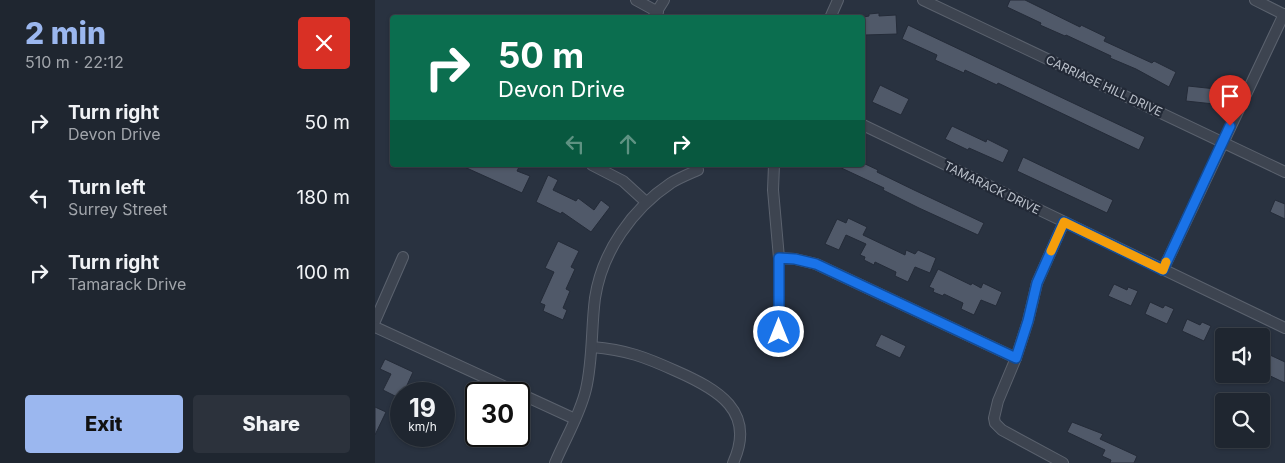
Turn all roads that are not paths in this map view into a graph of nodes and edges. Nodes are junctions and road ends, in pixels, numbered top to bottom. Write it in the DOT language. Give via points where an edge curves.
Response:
graph roads {
  1 [pos="636,0"];
  2 [pos="664,0"];
  3 [pos="838,0"];
  4 [pos="923,0"];
  5 [pos="1255,0"];
  6 [pos="1284,14"];
  7 [pos="656,15"];
  8 [pos="831,15"];
  9 [pos="865,126"];
  10 [pos="1222,142"];
  11 [pos="596,167"];
  12 [pos="774,167"];
  13 [pos="698,170"];
  14 [pos="1285,172"];
  15 [pos="646,202"];
  16 [pos="1064,222"];
  17 [pos="403,257"];
  18 [pos="779,258"];
  19 [pos="1163,270"];
  20 [pos="375,321"];
  21 [pos="375,327"];
  22 [pos="1285,328"];
  23 [pos="779,332"];
  24 [pos="592,348"];
  25 [pos="1016,358"];
  26 [pos="575,419"];
  27 [pos="555,463"];
  28 [pos="733,463"];
  29 [pos="1063,463"];
  1 -- 7 [label="street"];
  2 -- 7 [label="street"];
  3 -- 8 [label="street"];
  4 -- 10 [label="street, CARRIAGE HILL DRIVE"];
  5 -- 6 [label="street"];
  6 -- 10 [label="street"];
  9 -- 16 [label="street, TAMARACK DRIVE"];
  10 -- 14 [label="street, CARRIAGE HILL DRIVE"];
  10 -- 19 [label="street"];
  11 -- 15 [label="street" via="623,181"];
  12 -- 18 [label="street"];
  13 -- 15 [label="street" via="672,182"];
  15 -- 24 [label="street" via="616,240 603,268 595,299"];
  16 -- 19 [label="street, TAMARACK DRIVE"];
  16 -- 25 [label="street" via="1037,283"];
  17 -- 20 [label="street"];
  18 -- 23 [label="street"];
  18 -- 25 [label="street" via="816,264"];
  19 -- 22 [label="street, TAMARACK DRIVE"];
  21 -- 26 [label="street"];
  24 -- 26 [label="street" via="586,390"];
  24 -- 28 [label="street" via="641,355 719,394 734,409 740,429"];
  25 -- 29 [label="street" via="998,401 995,423 1001,430"];
  26 -- 27 [label="street"];
}
